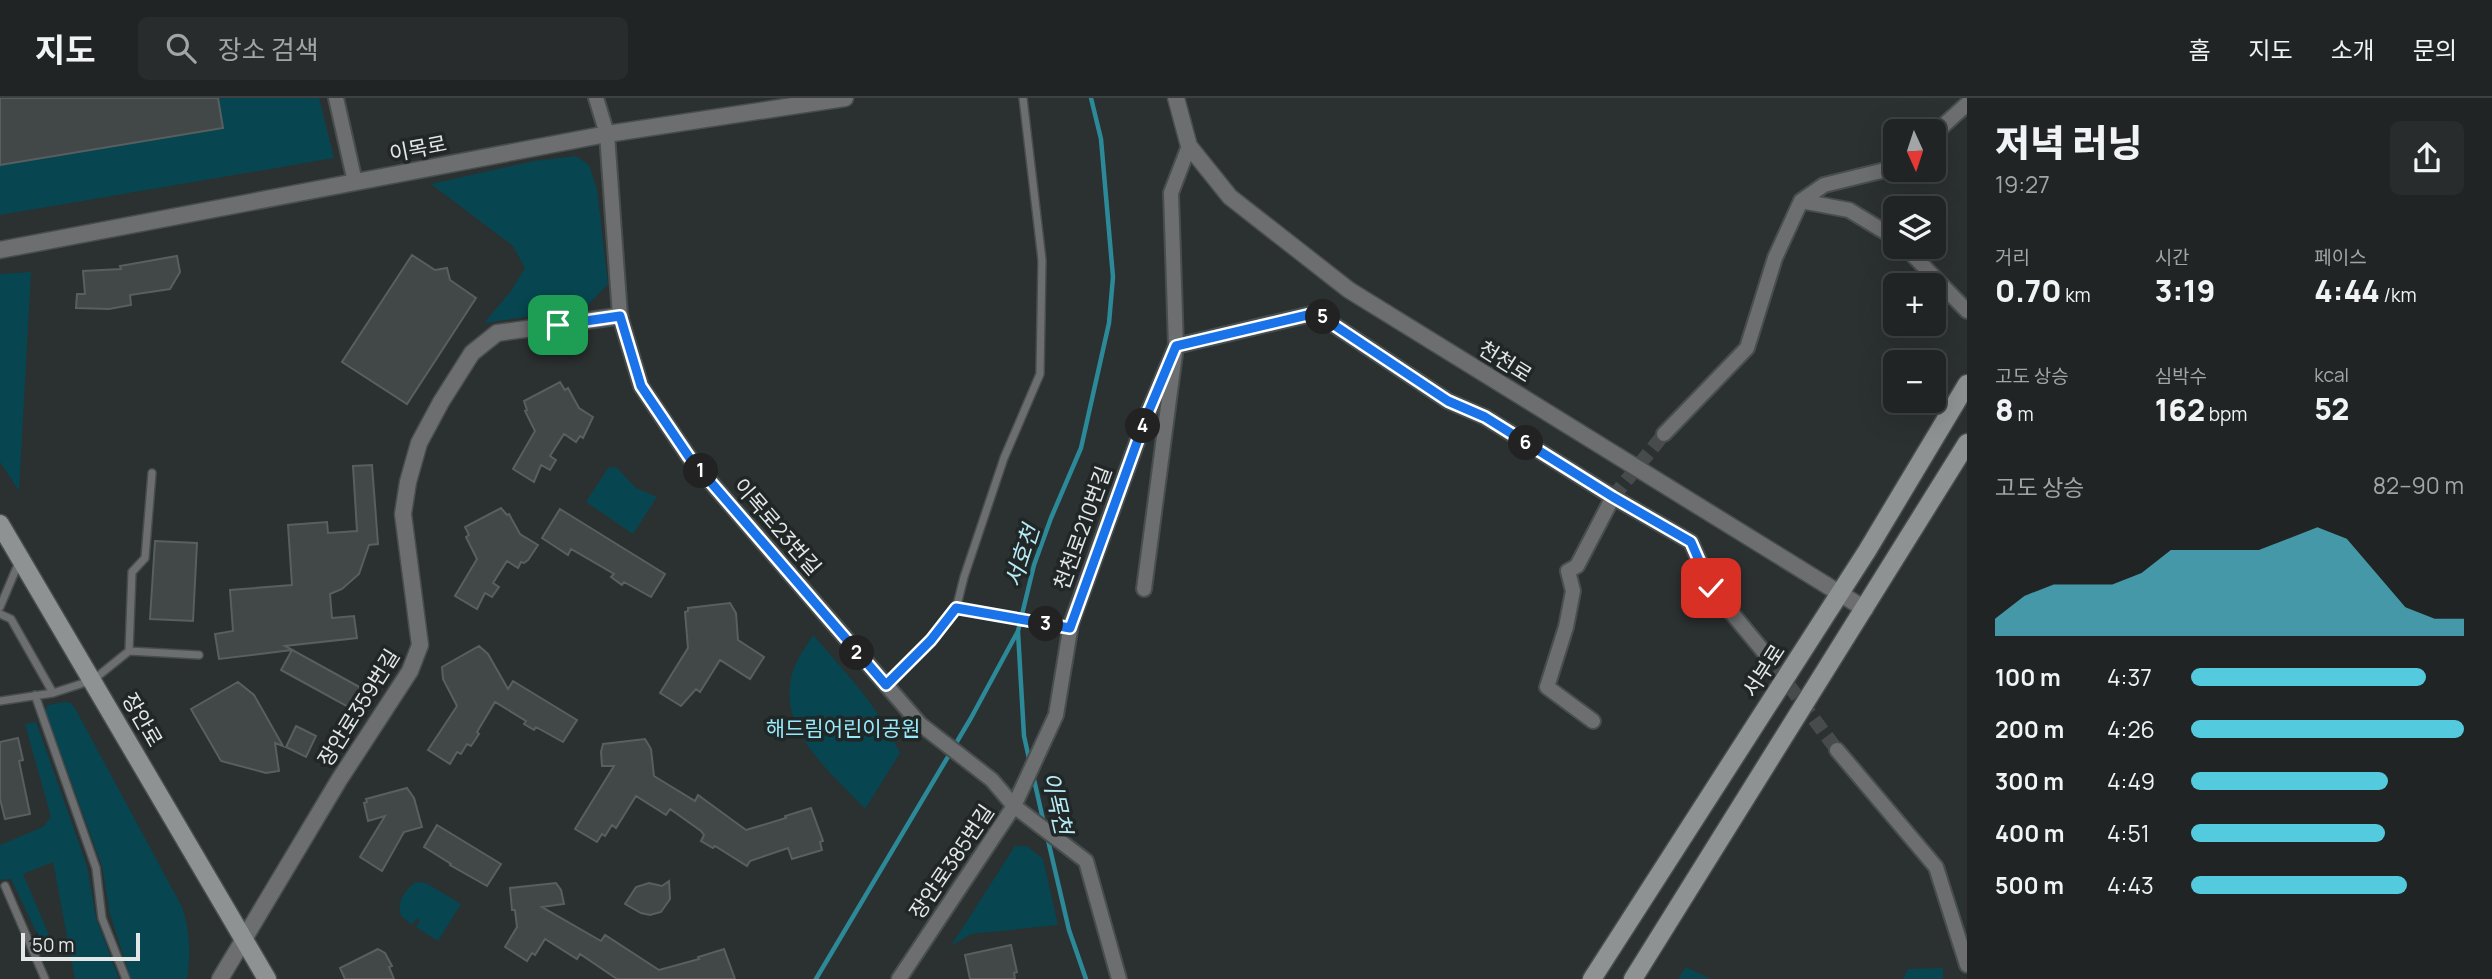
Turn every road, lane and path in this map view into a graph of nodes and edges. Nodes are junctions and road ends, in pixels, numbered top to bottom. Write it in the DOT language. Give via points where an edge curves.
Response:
graph roads {
  1 [pos="336,98"];
  2 [pos="596,98"];
  3 [pos="845,98"];
  4 [pos="1023,98"];
  5 [pos="1176,98"];
  6 [pos="1967,104"];
  7 [pos="1946,123"];
  8 [pos="607,134"];
  9 [pos="1189,146"];
  10 [pos="1883,170"];
  11 [pos="355,183"];
  12 [pos="1801,201"];
  13 [pos="1883,231"];
  14 [pos="0,250"];
  15 [pos="1917,259"];
  16 [pos="1967,311"];
  17 [pos="620,316"];
  18 [pos="1176,346"];
  19 [pos="1967,384"];
  20 [pos="1664,434"];
  21 [pos="1967,443"];
  22 [pos="152,473"];
  23 [pos="1613,497"];
  24 [pos="0,524"];
  25 [pos="20,558"];
  26 [pos="1144,589"];
  27 [pos="1840,593"];
  28 [pos="0,607"];
  29 [pos="956,608"];
  30 [pos="1865,609"];
  31 [pos="0,614"];
  32 [pos="1067,628"];
  33 [pos="129,651"];
  34 [pos="1764,652"];
  35 [pos="199,655"];
  36 [pos="93,680"];
  37 [pos="886,685"];
  38 [pos="53,693"];
  39 [pos="35,695"];
  40 [pos="0,701"];
  41 [pos="1593,721"];
  42 [pos="1837,750"];
  43 [pos="1014,806"];
  44 [pos="5,886"];
  45 [pos="245,941"];
  46 [pos="1967,965"];
  47 [pos="45,979"];
  48 [pos="126,979"];
  49 [pos="220,979"];
  50 [pos="267,979"];
  51 [pos="899,979"];
  52 [pos="1119,979"];
  53 [pos="1592,979"];
  54 [pos="1633,979"];
  1 -- 11 [label="street"];
  2 -- 8 [label="street, 이목로23번길"];
  3 -- 8 [label="street, 이목로"];
  4 -- 29 [label="lane" via="1042,260 1040,373 1004,458"];
  5 -- 9 [label="street, 천천로"];
  6 -- 7 [label="street"];
  8 -- 11 [label="street, 이목로"];
  8 -- 17 [label="street, 이목로23번길"];
  9 -- 18 [label="street, 천천로210번길" via="1171,193"];
  9 -- 27 [label="street, 천천로" via="1230,197 1349,290"];
  10 -- 12 [label="street" via="1824,185"];
  11 -- 14 [label="street, 이목로"];
  12 -- 13 [label="street" via="1849,210"];
  12 -- 20 [label="street" via="1775,258 1747,348"];
  15 -- 16 [label="street"];
  17 -- 37 [label="street, 이목로23번길" via="641,386 689,457"];
  17 -- 45 [label="street, 장안로359번길" via="497,333 472,353 441,402 419,443 403,514 420,645 410,671 339,780"];
  18 -- 23 [label="street" via="1316,313 1448,401 1485,417"];
  18 -- 26 [label="street, 천천로210번길"];
  18 -- 32 [label="street, 천천로210번길"];
  19 -- 27 [label="main road, 서부로"];
  21 -- 30 [label="main road"];
  22 -- 33 [label="lane" via="145,558 132,572"];
  23 -- 34 [label="street" via="1691,542 1711,588"];
  23 -- 41 [label="street" via="1577,566 1568,571 1573,591 1547,687"];
  24 -- 25 [label="main road, 장안로"];
  25 -- 28 [label="lane"];
  25 -- 36 [label="main road, 장안로"];
  27 -- 30 [label="street, 천천로"];
  27 -- 53 [label="main road, 서부로"];
  29 -- 32 [label="lane"];
  29 -- 37 [label="lane"];
  30 -- 54 [label="main road"];
  31 -- 38 [label="lane" via="11,619"];
  32 -- 43 [label="street, 천천로210번길" via="1056,715"];
  33 -- 35 [label="lane"];
  33 -- 36 [label="lane"];
  36 -- 38 [label="lane"];
  36 -- 45 [label="main road, 장안로"];
  37 -- 43 [label="street, 이목로23번길" via="920,724 992,780"];
  38 -- 39 [label="lane"];
  39 -- 40 [label="lane"];
  39 -- 48 [label="lane" via="96,867 102,918"];
  42 -- 46 [label="street" via="1936,867"];
  43 -- 51 [label="street, 장안로385번길"];
  43 -- 52 [label="street, 장안로385번길" via="1086,861"];
  44 -- 47 [label="lane"];
  45 -- 49 [label="street"];
  45 -- 50 [label="main road, 장안로"];
}
